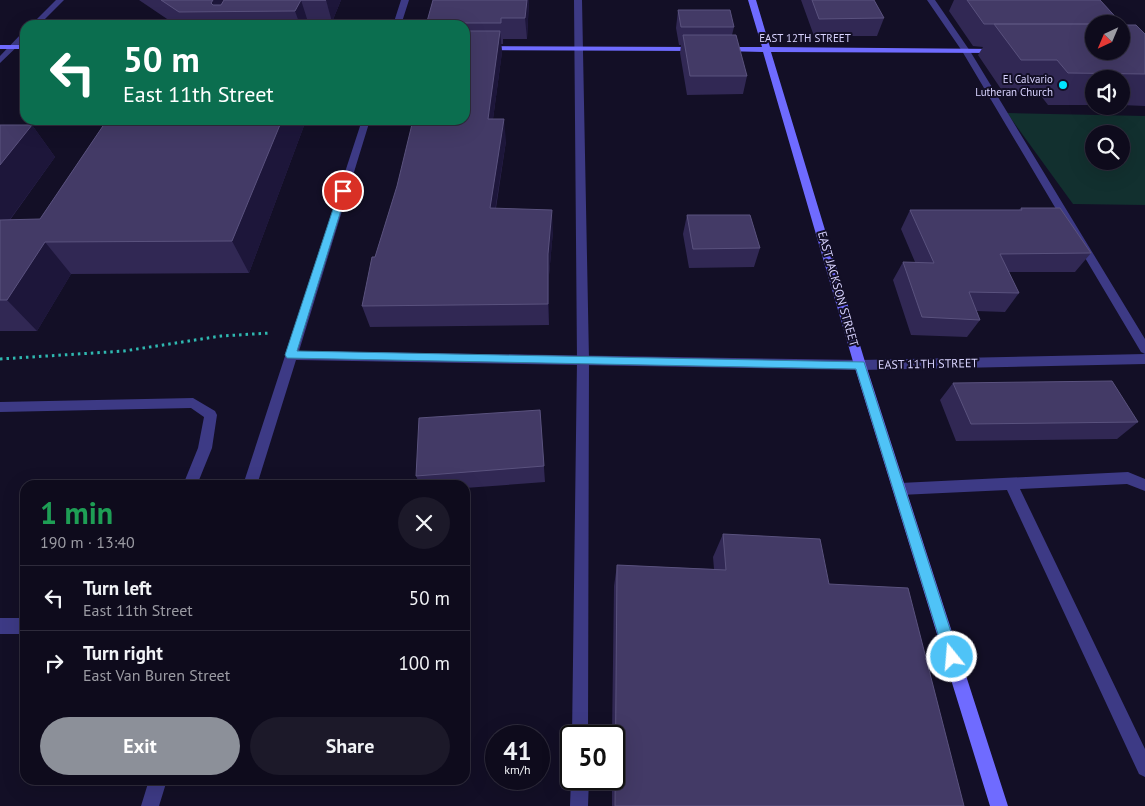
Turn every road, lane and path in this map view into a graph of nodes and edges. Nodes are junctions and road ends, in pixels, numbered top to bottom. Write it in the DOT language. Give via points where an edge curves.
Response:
graph roads {
  1 [pos="60,0"];
  2 [pos="405,0"];
  3 [pos="578,0"];
  4 [pos="752,0"];
  5 [pos="931,0"];
  6 [pos="40,20"];
  7 [pos="399,20"];
  8 [pos="20,40"];
  9 [pos="0,47"];
  10 [pos="13,47"];
  11 [pos="20,47"];
  12 [pos="470,48"];
  13 [pos="578,48"];
  14 [pos="705,49"];
  15 [pos="715,49"];
  16 [pos="768,50"];
  17 [pos="966,50"];
  18 [pos="1005,51"];
  19 [pos="0,61"];
  20 [pos="364,125"];
  21 [pos="298,334"];
  22 [pos="1145,349"];
  23 [pos="290,355"];
  24 [pos="0,359"];
  25 [pos="1145,359"];
  26 [pos="583,360"];
  27 [pos="860,365"];
  28 [pos="0,407"];
  29 [pos="192,480"];
  30 [pos="252,480"];
  31 [pos="1011,484"];
  32 [pos="1145,485"];
  33 [pos="900,489"];
  34 [pos="0,626"];
  35 [pos="20,626"];
  36 [pos="580,725"];
  37 [pos="1145,768"];
  38 [pos="156,785"];
  39 [pos="580,790"];
  40 [pos="150,806"];
  41 [pos="580,806"];
  42 [pos="999,806"];
  1 -- 6 [label="street"];
  2 -- 7 [label="street"];
  3 -- 13 [label="street"];
  4 -- 16 [label="main road, EAST JACKSON STREET"];
  5 -- 17 [label="street"];
  8 -- 10 [label="street"];
  9 -- 10 [label="main road"];
  10 -- 11 [label="main road"];
  10 -- 19 [label="street"];
  12 -- 13 [label="main road"];
  13 -- 14 [label="main road"];
  13 -- 26 [label="street"];
  15 -- 16 [label="main road, EAST 12TH STREET"];
  16 -- 17 [label="main road, EAST 12TH STREET"];
  16 -- 27 [label="main road, EAST JACKSON STREET"];
  17 -- 18 [label="main road, EAST 12TH STREET"];
  17 -- 22 [label="street"];
  20 -- 21 [label="street"];
  21 -- 23 [label="street"];
  21 -- 24 [label="path" via="252,333 142,349"];
  23 -- 26 [label="street, EAST 11TH STREET"];
  23 -- 30 [label="street"];
  25 -- 27 [label="street, EAST 11TH STREET"];
  26 -- 27 [label="street, EAST 11TH STREET"];
  26 -- 36 [label="street"];
  27 -- 33 [label="main road, EAST JACKSON STREET"];
  28 -- 29 [label="street" via="193,403 211,415 205,448"];
  31 -- 32 [label="street" via="1128,478"];
  31 -- 33 [label="street"];
  31 -- 37 [label="street"];
  33 -- 42 [label="main road, EAST JACKSON STREET"];
  34 -- 35 [label="street"];
  38 -- 40 [label="street"];
  39 -- 41 [label="street"];
}
